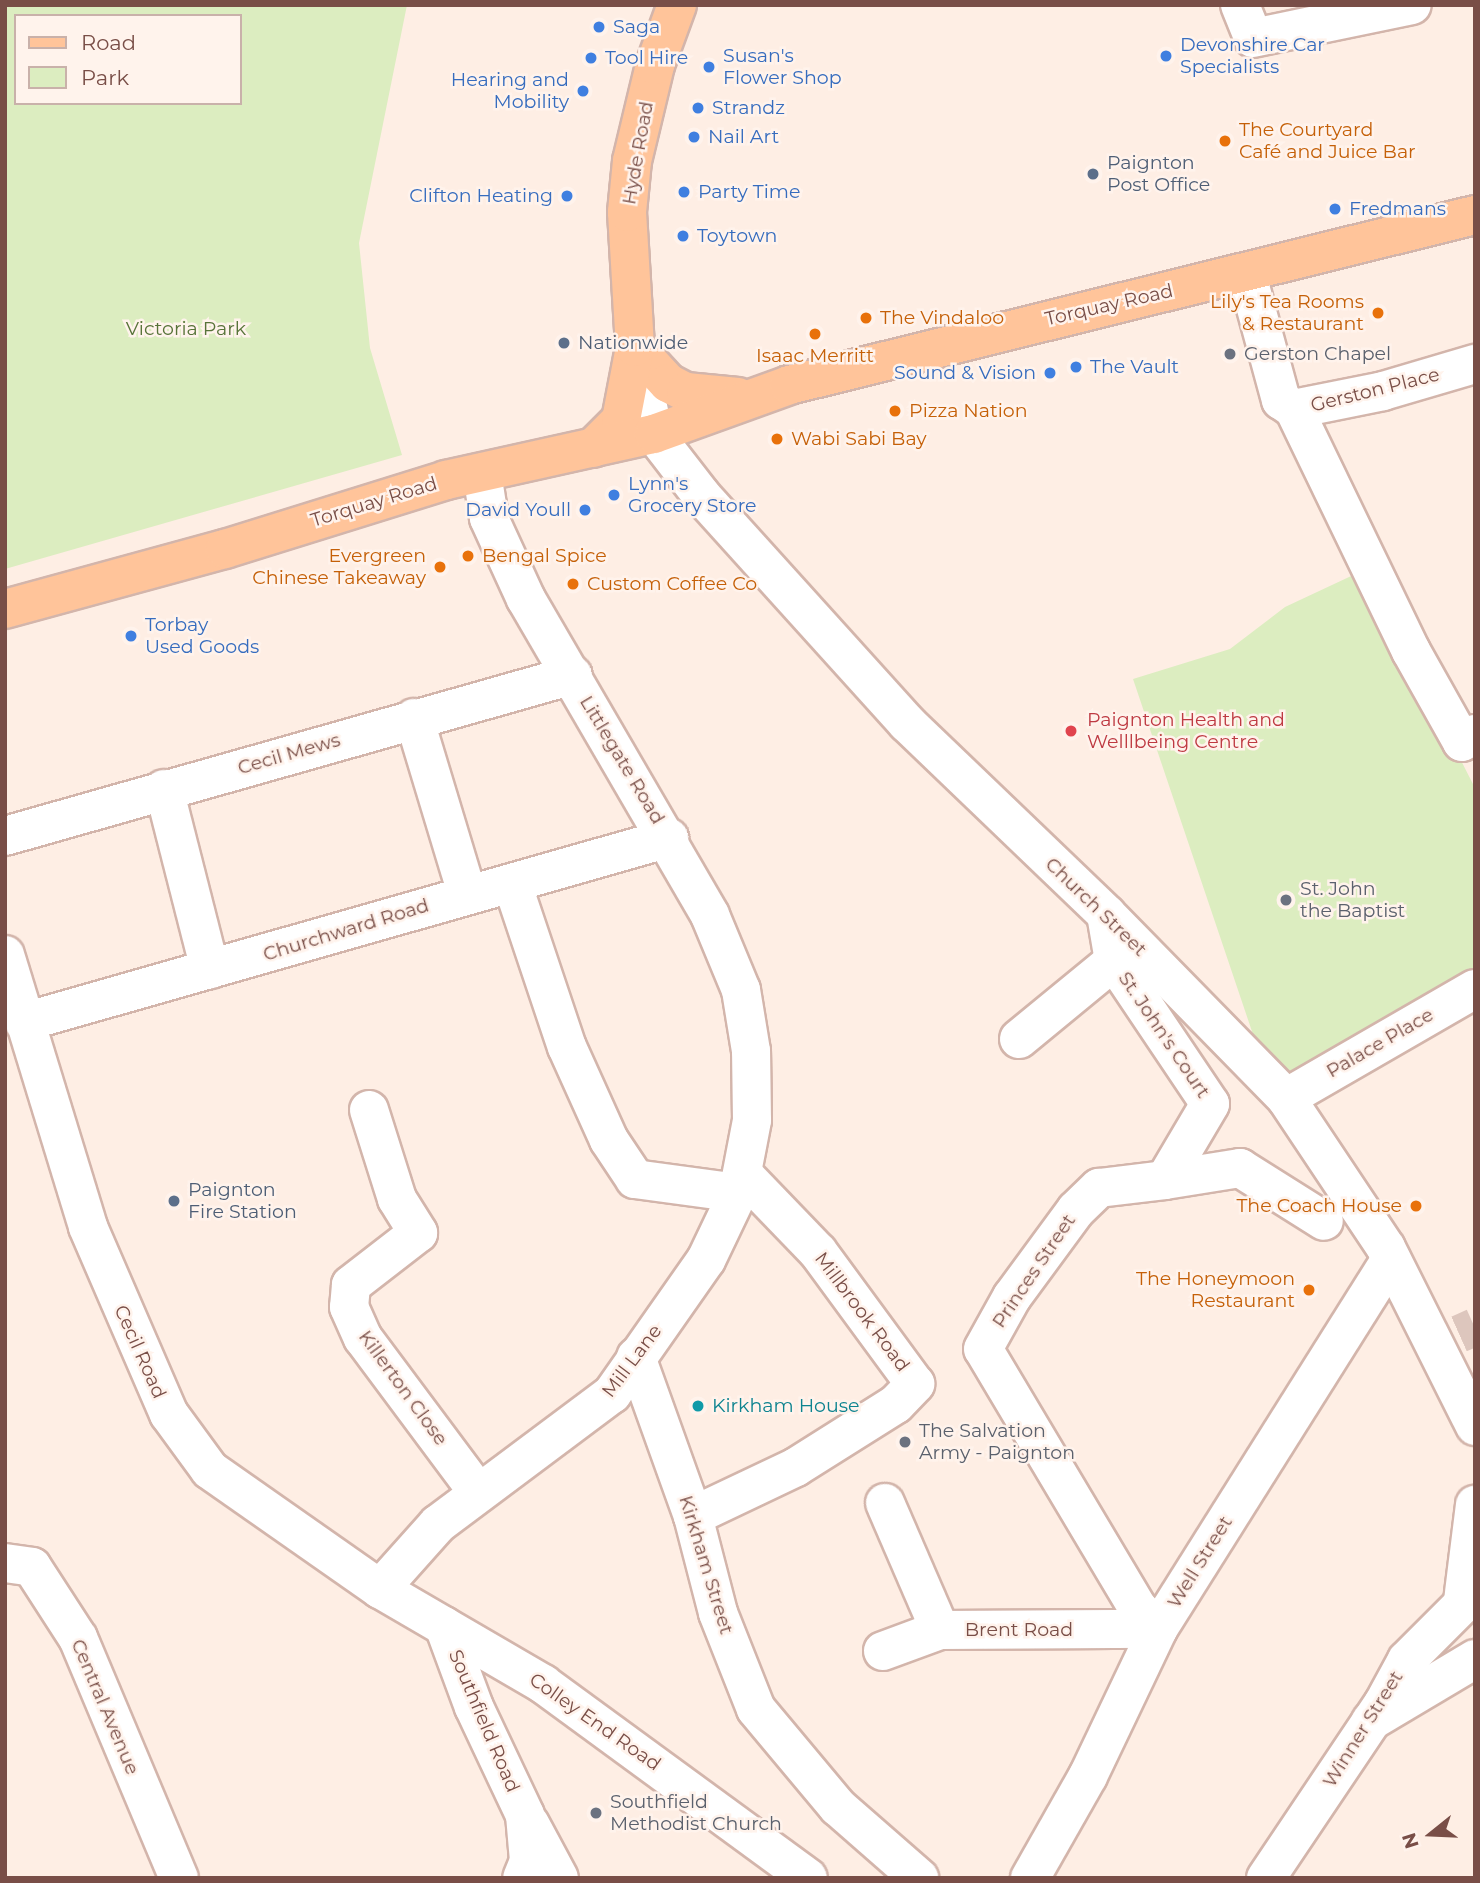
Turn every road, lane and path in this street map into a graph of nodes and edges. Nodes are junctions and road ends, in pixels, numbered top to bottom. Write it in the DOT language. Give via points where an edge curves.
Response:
graph roads {
  1 [pos="677,5"];
  2 [pos="1240,5"];
  3 [pos="1412,5"];
  4 [pos="1367,9"];
  5 [pos="1475,215"];
  6 [pos="1247,275"];
  7 [pos="635,347"];
  8 [pos="1475,364"];
  9 [pos="744,398"];
  10 [pos="1294,409"];
  11 [pos="654,434"];
  12 [pos="593,448"];
  13 [pos="482,472"];
  14 [pos="5,609"];
  15 [pos="573,675"];
  16 [pos="414,718"];
  17 [pos="1468,738"];
  18 [pos="164,789"];
  19 [pos="5,836"];
  20 [pos="669,838"];
  21 [pos="512,883"];
  22 [pos="467,893"];
  23 [pos="1106,914"];
  24 [pos="5,955"];
  25 [pos="1114,961"];
  26 [pos="209,969"];
  27 [pos="1475,989"];
  28 [pos="24,1022"];
  29 [pos="1019,1039"];
  30 [pos="751,1052"];
  31 [pos="1286,1098"];
  32 [pos="369,1110"];
  33 [pos="1165,1180"];
  34 [pos="741,1184"];
  35 [pos="1324,1221"];
  36 [pos="1391,1259"];
  37 [pos="636,1357"];
  38 [pos="1475,1426"];
  39 [pos="478,1491"];
  40 [pos="885,1503"];
  41 [pos="1475,1505"];
  42 [pos="694,1516"];
  43 [pos="5,1563"];
  44 [pos="380,1589"];
  45 [pos="1469,1596"];
  46 [pos="444,1626"];
  47 [pos="1158,1629"];
  48 [pos="940,1630"];
  49 [pos="883,1651"];
  50 [pos="1475,1659"];
  51 [pos="1371,1721"];
  52 [pos="525,1815"];
  53 [pos="896,1870"];
  54 [pos="179,1878"];
  55 [pos="522,1878"];
  56 [pos="559,1878"];
  57 [pos="808,1878"];
  58 [pos="1030,1878"];
  59 [pos="1266,1878"];
  1 -- 7 [label="main road, Hyde Road" via="654,65 632,161 627,212"];
  2 -- 4 [label="street" via="1253,38"];
  3 -- 4 [label="street"];
  5 -- 6 [label="main road, Torquay Road"];
  6 -- 9 [label="main road, Torquay Road" via="1091,307"];
  6 -- 10 [label="street, Gerston Place" via="1281,400"];
  7 -- 9 [label="main road, Torquay Road" via="668,383 686,391"];
  7 -- 11 [label="street, Hyde Road"];
  7 -- 12 [label="main road, Hyde Road" via="621,420"];
  8 -- 10 [label="street, Gerston Place" via="1383,391"];
  9 -- 11 [label="main road, Torquay Road"];
  10 -- 17 [label="street" via="1411,651"];
  11 -- 12 [label="main road, Torquay Road"];
  11 -- 23 [label="street, Church Street" via="702,496 907,723"];
  12 -- 13 [label="main road, Torquay Road"];
  13 -- 14 [label="main road, Torquay Road"];
  13 -- 15 [label="street, Littlegate Road" via="489,518 526,598"];
  15 -- 16 [label="street, Cecil Mews"];
  15 -- 20 [label="street, Littlegate Road"];
  16 -- 18 [label="street, Cecil Mews"];
  16 -- 22 [label="street"];
  18 -- 19 [label="street, Cecil Mews"];
  18 -- 26 [label="street"];
  20 -- 21 [label="street, Churchward Road"];
  20 -- 30 [label="street, Littlegate Road" via="710,915 741,990"];
  21 -- 22 [label="street, Churchward Road"];
  21 -- 34 [label="street" via="567,1047 609,1140 635,1179"];
  22 -- 26 [label="street, Churchward Road"];
  23 -- 25 [label="street, St. John's Court"];
  23 -- 31 [label="street, Church Street"];
  24 -- 28 [label="street, Cecil Road"];
  25 -- 29 [label="street"];
  25 -- 33 [label="street, St. John's Court" via="1210,1104"];
  26 -- 28 [label="street, Churchward Road"];
  27 -- 31 [label="street, Palace Place"];
  28 -- 44 [label="street, Cecil Road" via="88,1227 142,1358 187,1443 236,1492"];
  30 -- 34 [label="street, Mill Lane" via="752,1120"];
  31 -- 36 [label="street, Church Street"];
  32 -- 39 [label="street, Killerton Close" via="397,1199 418,1233 351,1285 349,1307 363,1338"];
  33 -- 35 [label="street" via="1240,1168"];
  33 -- 47 [label="street, Princes Street" via="1099,1188 1076,1210 1012,1297 983,1349 1137,1607"];
  34 -- 37 [label="street, Mill Lane" via="706,1260"];
  34 -- 42 [label="street, Millbrook Road" via="818,1252 915,1384 896,1404 796,1467"];
  36 -- 38 [label="street, Church Street" via="1446,1339"];
  36 -- 47 [label="street, Well Street"];
  37 -- 39 [label="street, Mill Lane" via="612,1394"];
  37 -- 42 [label="street, Kirkham Street"];
  39 -- 44 [label="street, Mill Lane" via="433,1530"];
  40 -- 48 [label="street"];
  41 -- 45 [label="street"];
  42 -- 53 [label="street, Kirkham Street" via="718,1613 756,1709"];
  43 -- 54 [label="street, Central Avenue" via="32,1567 78,1638"];
  44 -- 46 [label="street, Cecil Road"];
  45 -- 51 [label="street, Winner Street" via="1407,1660"];
  46 -- 52 [label="street, Southfield Road" via="474,1707"];
  46 -- 57 [label="street, Colley End Road" via="610,1730"];
  47 -- 48 [label="street, Brent Road"];
  47 -- 58 [label="street, Well Street" via="1088,1776"];
  48 -- 49 [label="street, Brent Road"];
  50 -- 51 [label="street"];
  51 -- 59 [label="street, Winner Street"];
  52 -- 55 [label="street, Southfield Road" via="529,1861"];
  52 -- 56 [label="street, Southfield Road"];
}
